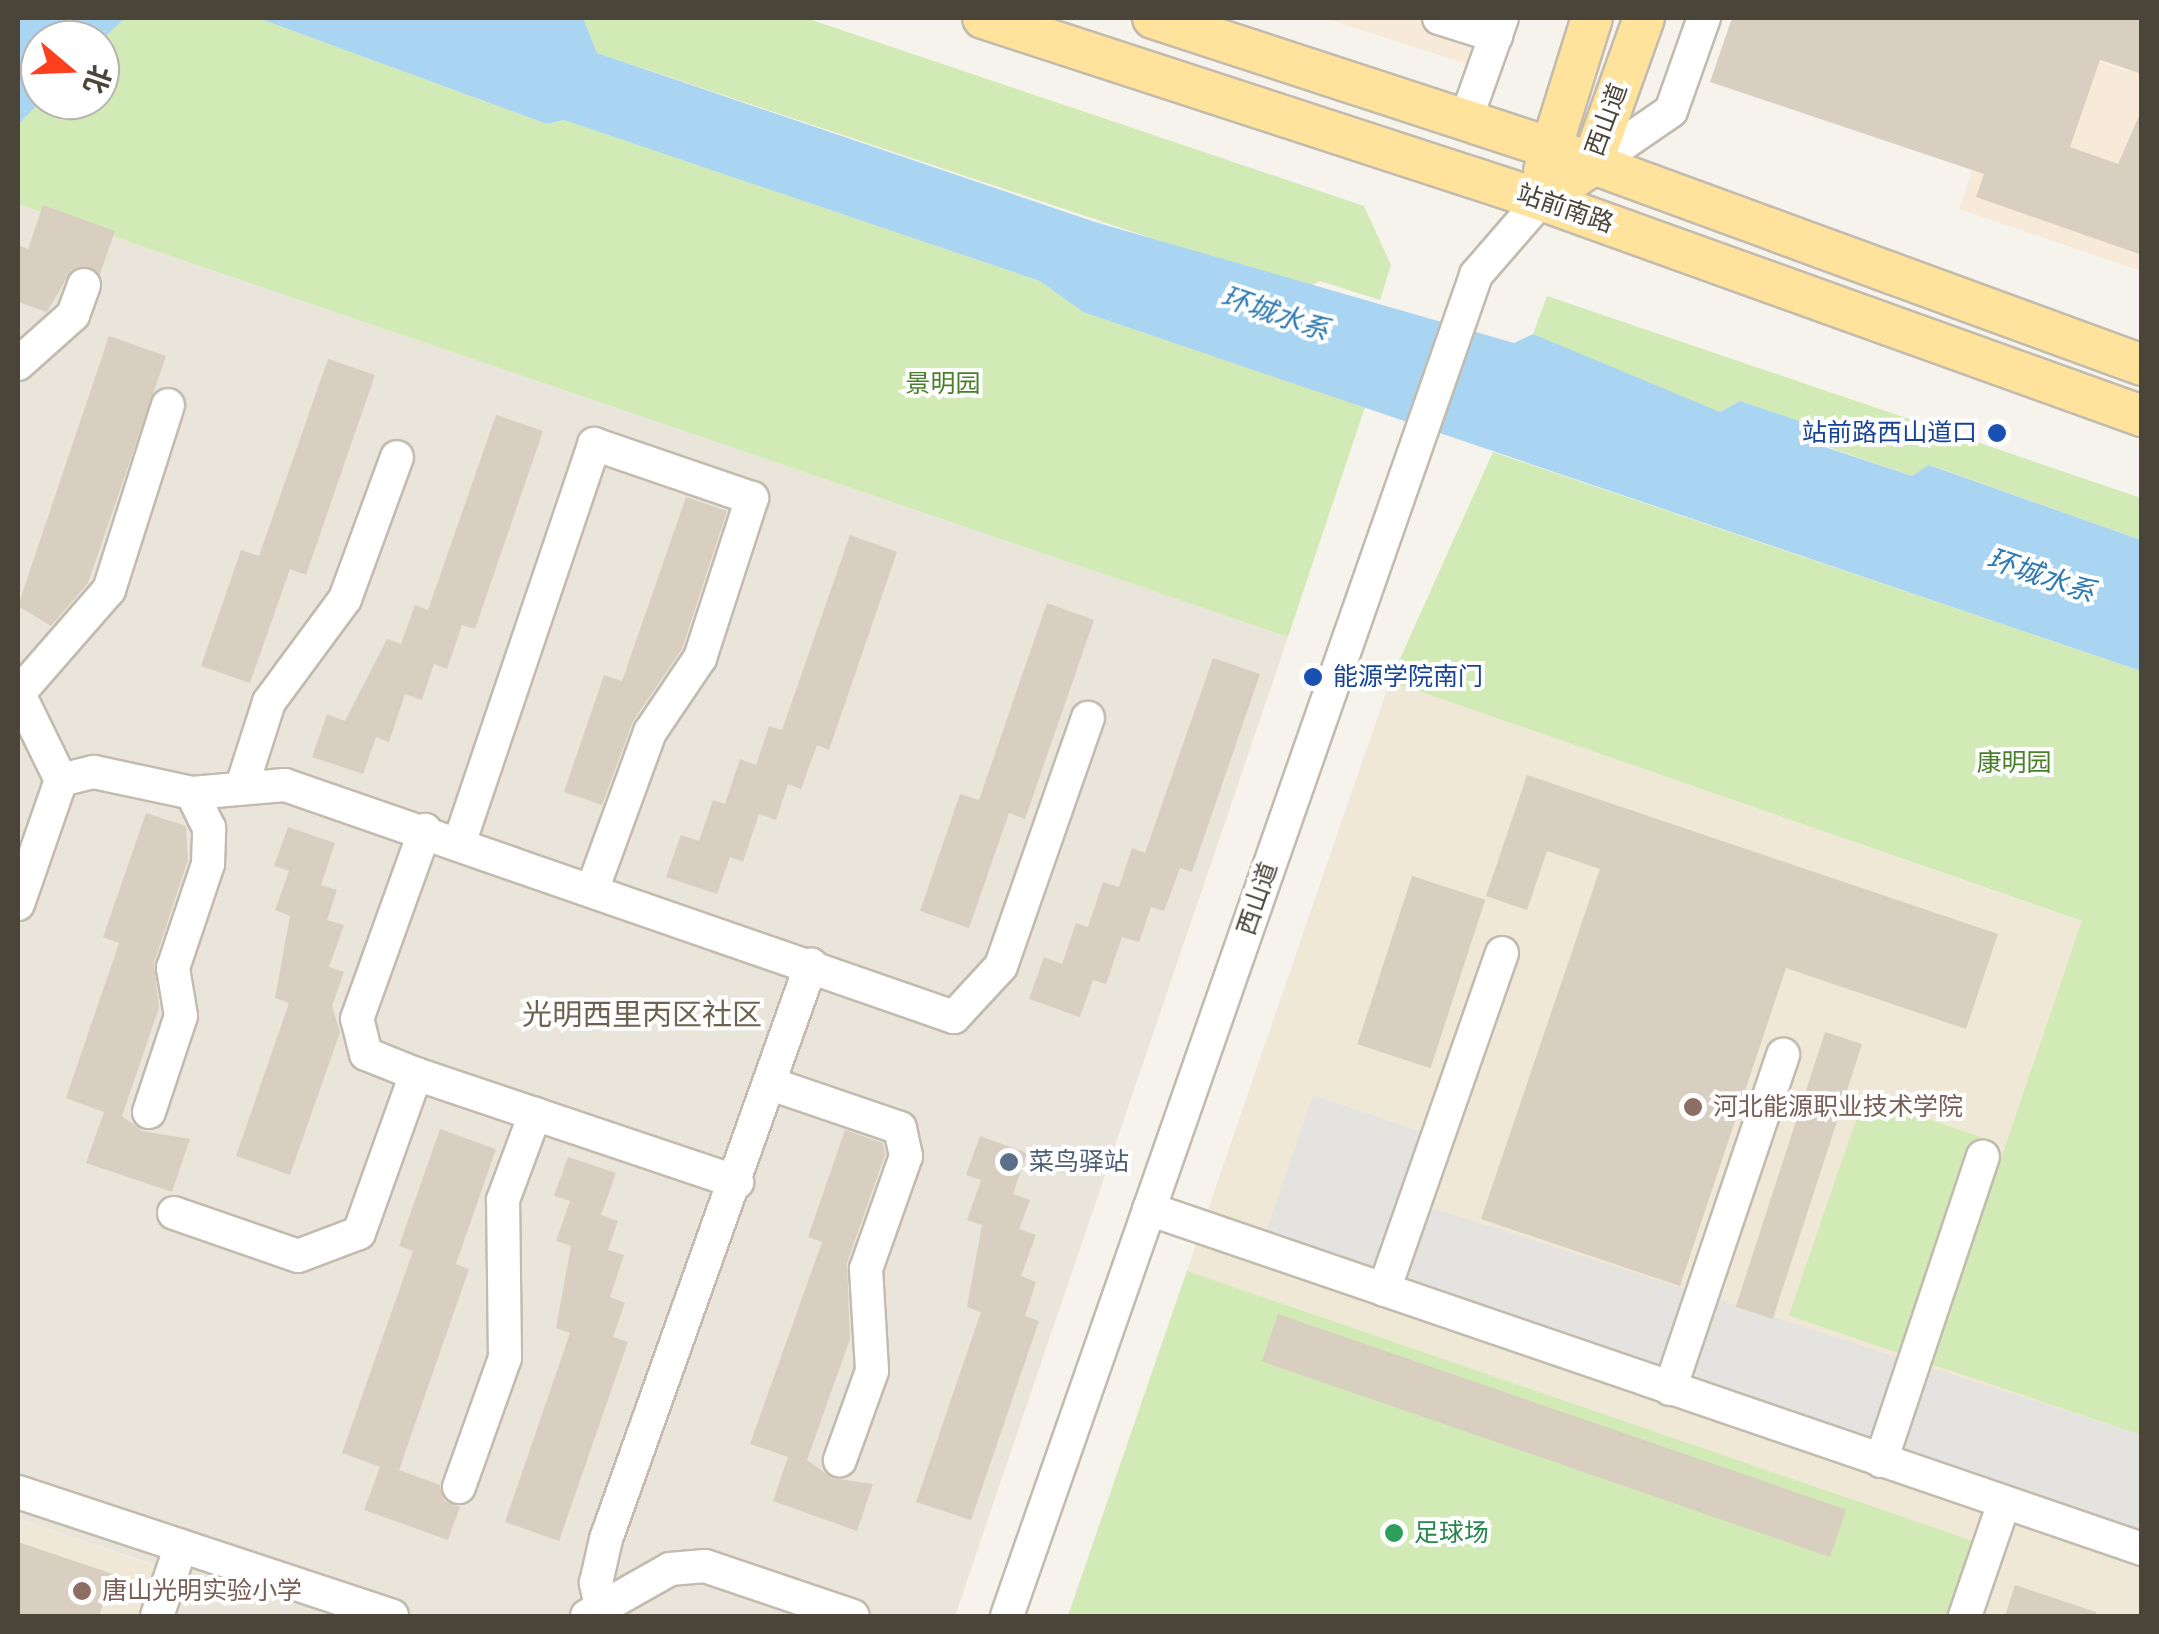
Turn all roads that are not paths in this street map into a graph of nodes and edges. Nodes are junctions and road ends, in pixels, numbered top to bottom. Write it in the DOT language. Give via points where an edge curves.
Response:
graph roads {
  1 [pos="983,18"];
  2 [pos="1153,18"];
  3 [pos="1439,18"];
  4 [pos="1592,18"];
  5 [pos="1644,18"];
  6 [pos="1704,18"];
  7 [pos="1499,27"];
  8 [pos="1466,119"];
  9 [pos="1547,146"];
  10 [pos="1592,166"];
  11 [pos="1540,200"];
  12 [pos="84,284"];
  13 [pos="18,364"];
  14 [pos="2142,365"];
  15 [pos="168,406"];
  16 [pos="2142,416"];
  17 [pos="397,457"];
  18 [pos="18,693"];
  19 [pos="1088,718"];
  20 [pos="61,780"];
  21 [pos="243,783"];
  22 [pos="192,793"];
  23 [pos="425,830"];
  24 [pos="460,841"];
  25 [pos="593,888"];
  26 [pos="18,904"];
  27 [pos="1502,953"];
  28 [pos="810,965"];
  29 [pos="1783,1055"];
  30 [pos="416,1074"];
  31 [pos="770,1084"];
  32 [pos="149,1112"];
  33 [pos="535,1114"];
  34 [pos="1983,1157"];
  35 [pos="736,1182"];
  36 [pos="1150,1209"];
  37 [pos="174,1214"];
  38 [pos="1384,1290"];
  39 [pos="1670,1390"];
  40 [pos="840,1460"];
  41 [pos="1880,1461"];
  42 [pos="460,1487"];
  43 [pos="18,1492"];
  44 [pos="2004,1503"];
  45 [pos="181,1546"];
  46 [pos="2142,1549"];
  47 [pos="595,1613"];
  48 [pos="158,1616"];
  49 [pos="392,1616"];
  50 [pos="853,1616"];
  51 [pos="1007,1616"];
  52 [pos="1965,1616"];
  1 -- 11 [label="main road, 站前南路"];
  2 -- 8 [label="main road, 站前南路"];
  3 -- 7 [label="street"];
  4 -- 9 [label="main road, 西山道"];
  5 -- 10 [label="main road, 西山道"];
  6 -- 10 [label="street" via="1671,111"];
  7 -- 8 [label="street"];
  8 -- 9 [label="main road, 站前南路"];
  9 -- 10 [label="main road, 站前南路"];
  9 -- 11 [label="main road, 西山道"];
  10 -- 11 [label="main road, 西山道"];
  10 -- 14 [label="main road, 站前南路"];
  11 -- 16 [label="main road, 站前南路"];
  11 -- 36 [label="street, 西山道" via="1476,275"];
  12 -- 13 [label="street" via="73,315"];
  15 -- 18 [label="street" via="109,590"];
  17 -- 21 [label="street" via="345,600 269,702"];
  18 -- 20 [label="street"];
  19 -- 28 [label="street" via="1002,966 954,1017"];
  20 -- 22 [label="street" via="94,772"];
  20 -- 26 [label="street"];
  21 -- 22 [label="street"];
  21 -- 23 [label="street" via="285,785"];
  22 -- 32 [label="street" via="210,828 208,864 173,968 181,1016"];
  23 -- 24 [label="street"];
  23 -- 30 [label="street" via="358,1019 366,1054"];
  24 -- 25 [label="street"];
  24 -- 25 [label="street" via="594,444 752,498 700,658 650,732"];
  25 -- 28 [label="street"];
  27 -- 38 [label="street"];
  28 -- 31 [label="street"];
  29 -- 39 [label="street"];
  30 -- 33 [label="street"];
  30 -- 37 [label="street" via="359,1233 298,1256"];
  31 -- 35 [label="street"];
  31 -- 40 [label="street" via="900,1128 906,1156 866,1269 872,1371"];
  33 -- 35 [label="street"];
  33 -- 42 [label="street" via="503,1200 505,1358"];
  34 -- 41 [label="street"];
  35 -- 47 [label="street" via="606,1540"];
  36 -- 38 [label="street"];
  36 -- 51 [label="street, 西山道"];
  38 -- 39 [label="street"];
  39 -- 41 [label="street"];
  41 -- 44 [label="street"];
  43 -- 45 [label="street"];
  44 -- 46 [label="street"];
  44 -- 52 [label="street"];
  45 -- 48 [label="street"];
  45 -- 49 [label="street"];
  47 -- 50 [label="street" via="670,1570 705,1566"];
}
